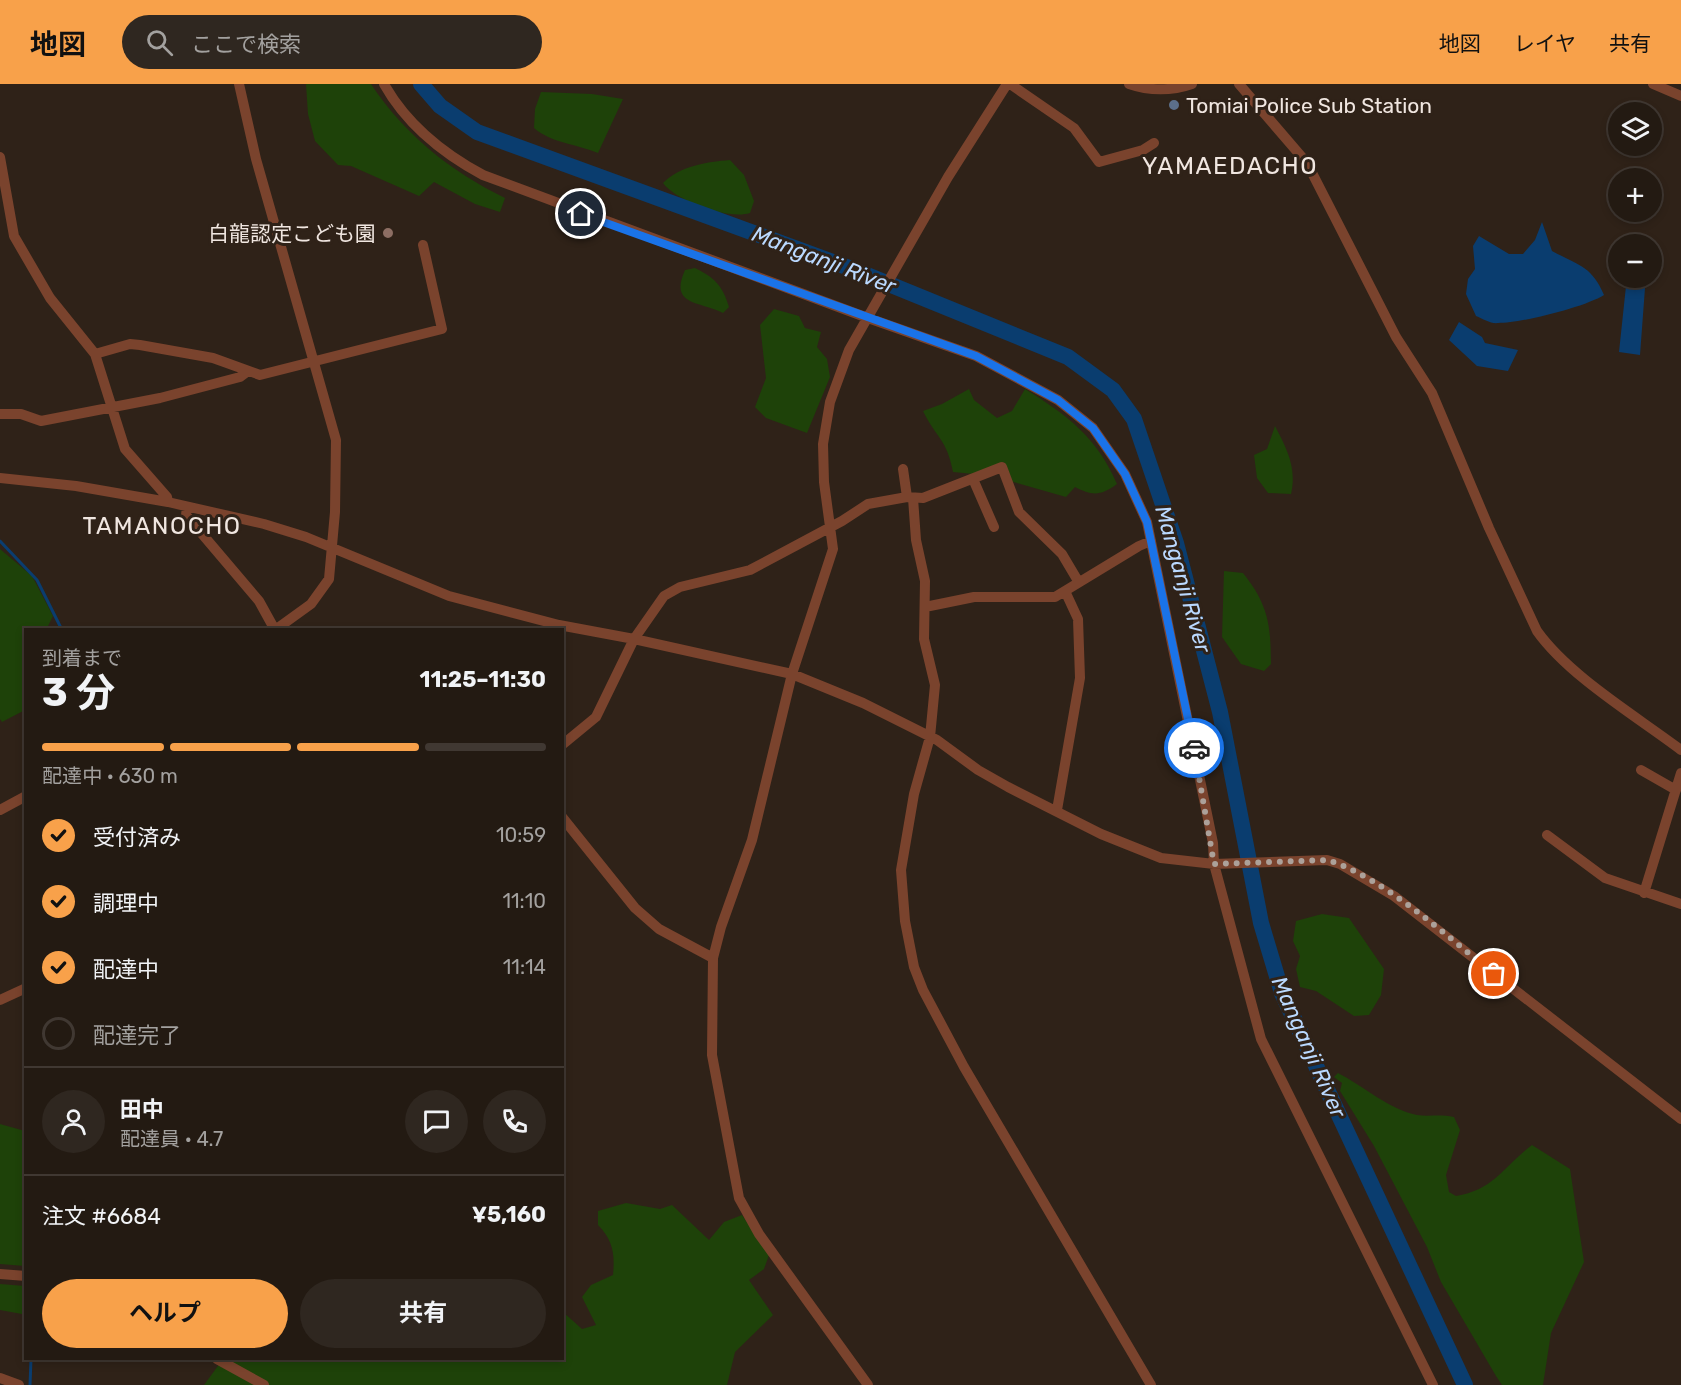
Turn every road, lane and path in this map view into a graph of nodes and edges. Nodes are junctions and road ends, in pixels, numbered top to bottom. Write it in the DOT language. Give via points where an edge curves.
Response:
graph roads {
  1 [pos="239,84"];
  2 [pos="384,84"];
  3 [pos="1009,84"];
  4 [pos="1129,84"];
  5 [pos="1192,84"];
  6 [pos="1239,84"];
  7 [pos="1653,84"];
  8 [pos="1681,96"];
  9 [pos="1154,143"];
  10 [pos="0,157"];
  11 [pos="423,245"];
  12 [pos="869,317"];
  13 [pos="95,354"];
  14 [pos="312,361"];
  15 [pos="248,371"];
  16 [pos="111,408"];
  17 [pos="0,414"];
  18 [pos="903,469"];
  19 [pos="0,478"];
  20 [pos="973,479"];
  21 [pos="910,498"];
  22 [pos="168,502"];
  23 [pos="187,507"];
  24 [pos="829,526"];
  25 [pos="994,527"];
  26 [pos="1151,541"];
  27 [pos="331,547"];
  28 [pos="1078,581"];
  29 [pos="1065,591"];
  30 [pos="925,607"];
  31 [pos="274,628"];
  32 [pos="278,628"];
  33 [pos="634,639"];
  34 [pos="792,674"];
  35 [pos="930,737"];
  36 [pos="564,743"];
  37 [pos="1681,750"];
  38 [pos="1641,770"];
  39 [pos="1681,773"];
  40 [pos="1678,790"];
  41 [pos="24,797"];
  42 [pos="0,810"];
  43 [pos="1057,810"];
  44 [pos="564,819"];
  45 [pos="1547,835"];
  46 [pos="1216,863"];
  47 [pos="1644,893"];
  48 [pos="1681,904"];
  49 [pos="714,958"];
  50 [pos="24,989"];
  51 [pos="0,1000"];
  52 [pos="1681,1119"];
  53 [pos="0,1274"];
  54 [pos="24,1276"];
  55 [pos="219,1360"];
  56 [pos="0,1378"];
  57 [pos="19,1385"];
  58 [pos="264,1385"];
  59 [pos="868,1385"];
  60 [pos="1151,1385"];
  61 [pos="1433,1385"];
  1 -- 14 [label="street"];
  2 -- 12 [label="street" via="419,131 483,175"];
  3 -- 9 [label="street" via="1074,128 1099,162 1143,150"];
  3 -- 12 [label="street" via="948,177"];
  4 -- 5 [label="street" via="1142,89"];
  6 -- 37 [label="street" via="1307,163 1396,337 1432,393 1537,631 1570,667"];
  7 -- 8 [label="street"];
  10 -- 13 [label="street" via="14,236 50,298"];
  11 -- 14 [label="street" via="442,329"];
  12 -- 24 [label="street" via="849,350 830,402 823,444"];
  12 -- 26 [label="street" via="976,356 1074,412 1093,428 1125,474 1147,522"];
  13 -- 15 [label="street" via="140,345 213,357"];
  13 -- 16 [label="street"];
  14 -- 15 [label="street" via="260,375"];
  14 -- 27 [label="street" via="336,440"];
  15 -- 16 [label="street" via="246,375 211,385"];
  16 -- 17 [label="street" via="41,421 21,414"];
  16 -- 22 [label="street" via="125,449"];
  18 -- 21 [label="street"];
  19 -- 22 [label="street"];
  20 -- 21 [label="street" via="923,498"];
  20 -- 25 [label="street"];
  20 -- 28 [label="street" via="1002,467 1019,512 1056,547"];
  21 -- 24 [label="street" via="868,504"];
  21 -- 30 [label="street" via="925,581"];
  22 -- 23 [label="street"];
  23 -- 27 [label="street" via="264,524"];
  23 -- 31 [label="street" via="186,515 259,601"];
  24 -- 33 [label="street" via="750,570 680,587 664,596"];
  24 -- 34 [label="street" via="833,549"];
  26 -- 28 [label="street"];
  26 -- 46 [label="street"];
  27 -- 32 [label="street" via="329,579 322,591"];
  27 -- 33 [label="street" via="449,596 559,625"];
  28 -- 29 [label="street"];
  29 -- 30 [label="street" via="1055,597 974,597"];
  29 -- 43 [label="street" via="1078,619 1080,678"];
  30 -- 35 [label="street" via="924,639 935,686"];
  33 -- 34 [label="street"];
  33 -- 36 [label="street" via="596,717"];
  34 -- 35 [label="street" via="863,703"];
  34 -- 49 [label="street" via="752,840"];
  35 -- 43 [label="street" via="978,770"];
  35 -- 60 [label="street" via="914,794 901,870 914,967 964,1067"];
  38 -- 40 [label="street"];
  39 -- 40 [label="street"];
  40 -- 47 [label="street"];
  41 -- 42 [label="street"];
  43 -- 46 [label="street" via="1125,845 1161,858"];
  44 -- 49 [label="street" via="635,908 659,929"];
  45 -- 47 [label="street" via="1605,878"];
  46 -- 52 [label="street" via="1327,860 1370,880"];
  46 -- 61 [label="street" via="1261,1039"];
  47 -- 48 [label="street"];
  49 -- 59 [label="street" via="712,1055 739,1198 759,1234"];
  50 -- 51 [label="street"];
  53 -- 54 [label="street"];
  55 -- 58 [label="street"];
  56 -- 57 [label="street"];
}
